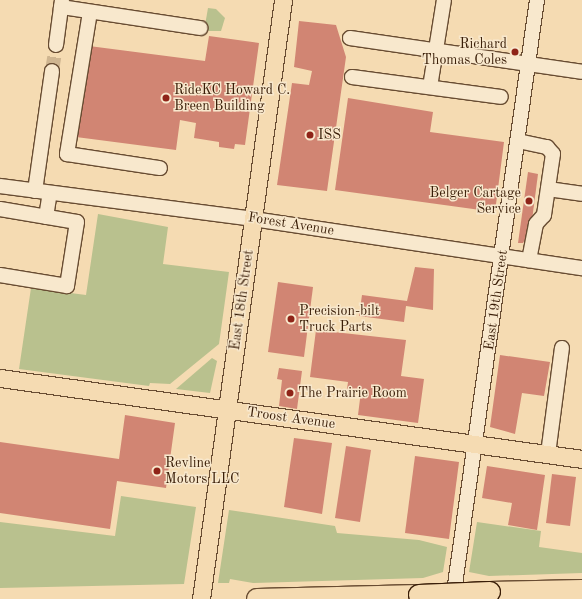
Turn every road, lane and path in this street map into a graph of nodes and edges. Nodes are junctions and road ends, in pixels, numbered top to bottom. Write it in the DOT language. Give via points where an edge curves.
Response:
graph roads {
  1 [pos="284,0"];
  2 [pos="444,0"];
  3 [pos="536,0"];
  4 [pos="62,4"];
  5 [pos="90,12"];
  6 [pos="200,28"];
  7 [pos="350,38"];
  8 [pos="56,45"];
  9 [pos="436,51"];
  10 [pos="528,64"];
  11 [pos="52,71"];
  12 [pos="582,72"];
  13 [pos="352,77"];
  14 [pos="430,87"];
  15 [pos="501,97"];
  16 [pos="518,141"];
  17 [pos="160,168"];
  18 [pos="0,186"];
  19 [pos="548,189"];
  20 [pos="35,191"];
  21 [pos="50,192"];
  22 [pos="582,194"];
  23 [pos="0,210"];
  24 [pos="46,217"];
  25 [pos="253,219"];
  26 [pos="502,256"];
  27 [pos="529,260"];
  28 [pos="582,268"];
  29 [pos="0,275"];
  30 [pos="562,348"];
  31 [pos="0,378"];
  32 [pos="227,410"];
  33 [pos="476,445"];
  34 [pos="548,454"];
  35 [pos="582,459"];
  36 [pos="582,590"];
  37 [pos="201,599"];
  38 [pos="257,599"];
  39 [pos="453,599"];
  1 -- 25 [label="main road, East 18th Street"];
  2 -- 9 [label="street"];
  3 -- 10 [label="street, East 19th Street"];
  4 -- 5 [label="street"];
  4 -- 8 [label="street"];
  5 -- 6 [label="street"];
  5 -- 17 [label="street" via="67,154"];
  7 -- 9 [label="street"];
  9 -- 10 [label="street"];
  9 -- 14 [label="street"];
  10 -- 12 [label="street"];
  10 -- 16 [label="street, East 19th Street"];
  11 -- 20 [label="street"];
  13 -- 14 [label="street"];
  14 -- 15 [label="street"];
  16 -- 19 [label="street" via="552,149"];
  16 -- 26 [label="street, East 19th Street"];
  18 -- 20 [label="street, Forest Avenue"];
  19 -- 22 [label="street"];
  19 -- 27 [label="street"];
  20 -- 21 [label="street, Forest Avenue"];
  21 -- 24 [label="street"];
  21 -- 25 [label="street, Forest Avenue"];
  23 -- 24 [label="street"];
  24 -- 29 [label="street" via="77,222 67,286"];
  25 -- 26 [label="street, Forest Avenue"];
  25 -- 32 [label="main road, East 18th Street"];
  26 -- 27 [label="street, Forest Avenue"];
  26 -- 33 [label="street, East 19th Street"];
  27 -- 28 [label="street, Forest Avenue"];
  30 -- 34 [label="street"];
  31 -- 32 [label="main road, Troost Avenue"];
  32 -- 33 [label="main road, Troost Avenue"];
  32 -- 37 [label="main road, East 18th Street"];
  33 -- 34 [label="main road, Troost Avenue"];
  33 -- 39 [label="street, East 19th Street"];
  34 -- 35 [label="main road, Troost Avenue"];
  36 -- 38 [label="highway, bridge"];
}
